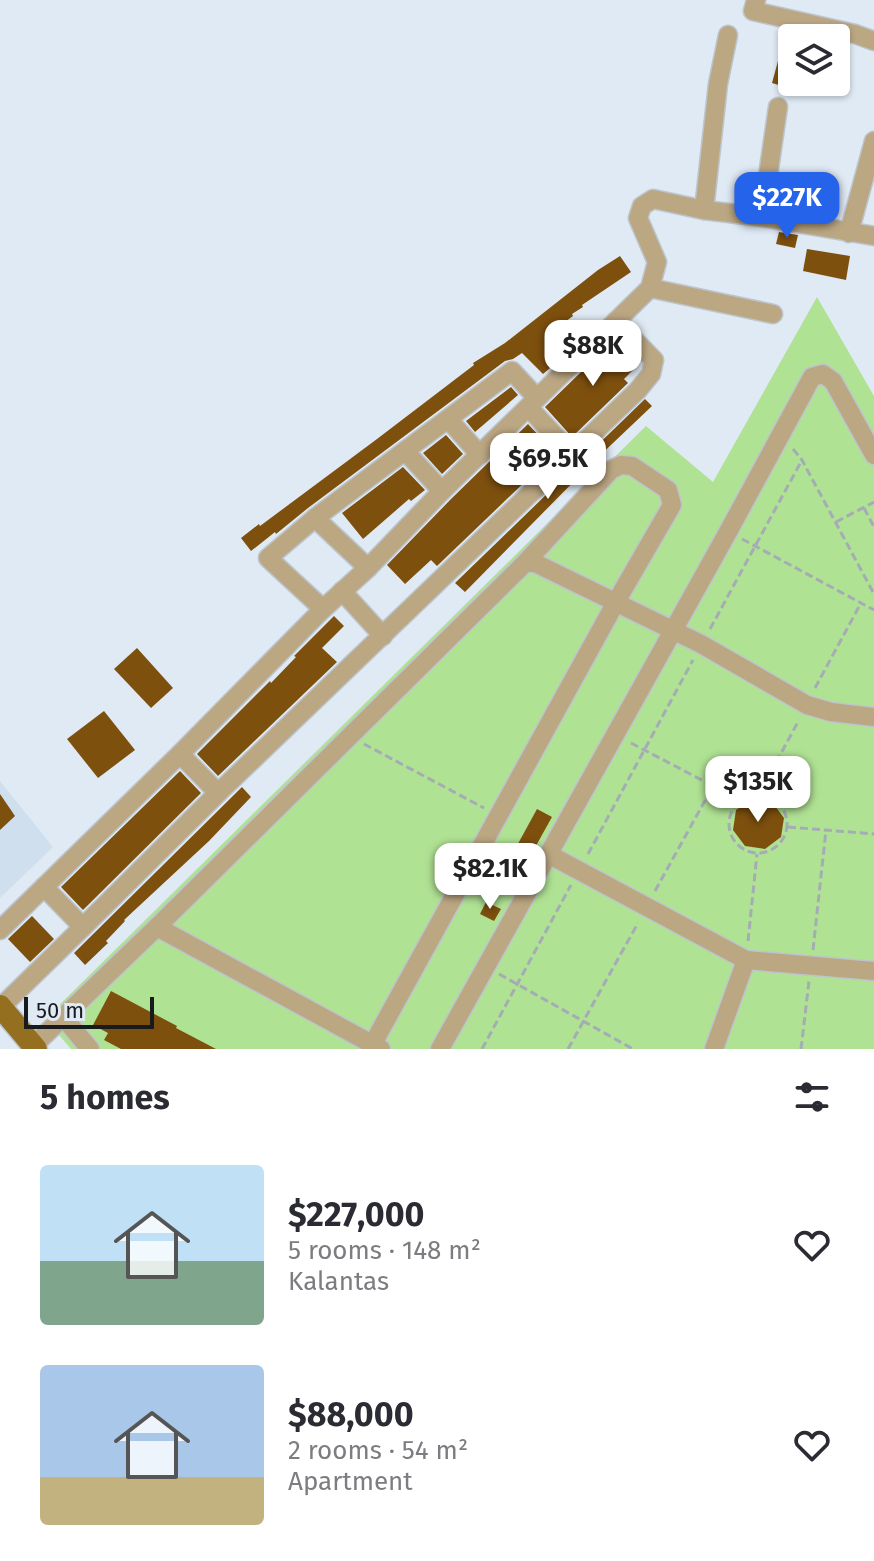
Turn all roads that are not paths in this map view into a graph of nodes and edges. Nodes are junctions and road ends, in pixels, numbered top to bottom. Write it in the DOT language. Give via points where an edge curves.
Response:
graph roads {
  1 [pos="756,0"];
  2 [pos="728,35"];
  3 [pos="874,41"];
  4 [pos="778,107"];
  5 [pos="874,141"];
  6 [pos="704,210"];
  7 [pos="762,217"];
  8 [pos="849,233"];
  9 [pos="874,236"];
  10 [pos="650,288"];
  11 [pos="773,314"];
  12 [pos="616,321"];
  13 [pos="533,403"];
  14 [pos="448,419"];
  15 [pos="405,451"];
  16 [pos="572,454"];
  17 [pos="480,455"];
  18 [pos="874,455"];
  19 [pos="442,491"];
  20 [pos="315,518"];
  21 [pos="525,563"];
  22 [pos="368,568"];
  23 [pos="342,591"];
  24 [pos="616,602"];
  25 [pos="323,609"];
  26 [pos="672,629"];
  27 [pos="383,636"];
  28 [pos="874,717"];
  29 [pos="180,754"];
  30 [pos="218,793"];
  31 [pos="548,854"];
  32 [pos="44,887"];
  33 [pos="83,927"];
  34 [pos="157,927"];
  35 [pos="0,930"];
  36 [pos="746,960"];
  37 [pos="874,971"];
  38 [pos="0,1007"];
  39 [pos="64,1018"];
  40 [pos="35,1047"];
  41 [pos="374,1047"];
  42 [pos="90,1049"];
  43 [pos="440,1049"];
  44 [pos="714,1049"];
  1 -- 3 [label="street" via="753,11"];
  2 -- 6 [label="street"];
  4 -- 7 [label="street"];
  5 -- 8 [label="street"];
  6 -- 7 [label="street"];
  6 -- 10 [label="street" via="653,199 642,206 638,218 657,262"];
  7 -- 8 [label="street"];
  8 -- 9 [label="street"];
  10 -- 11 [label="street"];
  10 -- 12 [label="street"];
  12 -- 13 [label="street"];
  12 -- 16 [label="street" via="654,360 651,374"];
  13 -- 14 [label="street" via="512,371"];
  13 -- 16 [label="street"];
  13 -- 17 [label="street"];
  14 -- 15 [label="street"];
  14 -- 17 [label="street"];
  15 -- 19 [label="street"];
  15 -- 20 [label="street"];
  16 -- 27 [label="street"];
  17 -- 19 [label="street"];
  18 -- 26 [label="street" via="833,381 823,374 812,377"];
  19 -- 22 [label="street"];
  20 -- 22 [label="street"];
  20 -- 25 [label="street" via="268,558"];
  21 -- 24 [label="street"];
  21 -- 24 [label="street" via="611,470 632,466 668,490 672,505"];
  21 -- 34 [label="street"];
  22 -- 23 [label="street"];
  23 -- 25 [label="street"];
  23 -- 27 [label="street"];
  24 -- 26 [label="street"];
  24 -- 41 [label="street"];
  25 -- 29 [label="street"];
  26 -- 28 [label="street" via="807,705"];
  26 -- 31 [label="street"];
  27 -- 30 [label="street"];
  29 -- 30 [label="street"];
  29 -- 32 [label="street"];
  30 -- 33 [label="street"];
  31 -- 36 [label="street"];
  31 -- 43 [label="street"];
  32 -- 33 [label="street"];
  32 -- 35 [label="street"];
  33 -- 38 [label="street"];
  34 -- 39 [label="street"];
  34 -- 41 [label="street"];
  36 -- 37 [label="street"];
  36 -- 44 [label="street"];
  38 -- 40 [label="main road"];
  39 -- 40 [label="street"];
  39 -- 42 [label="street"];
}
